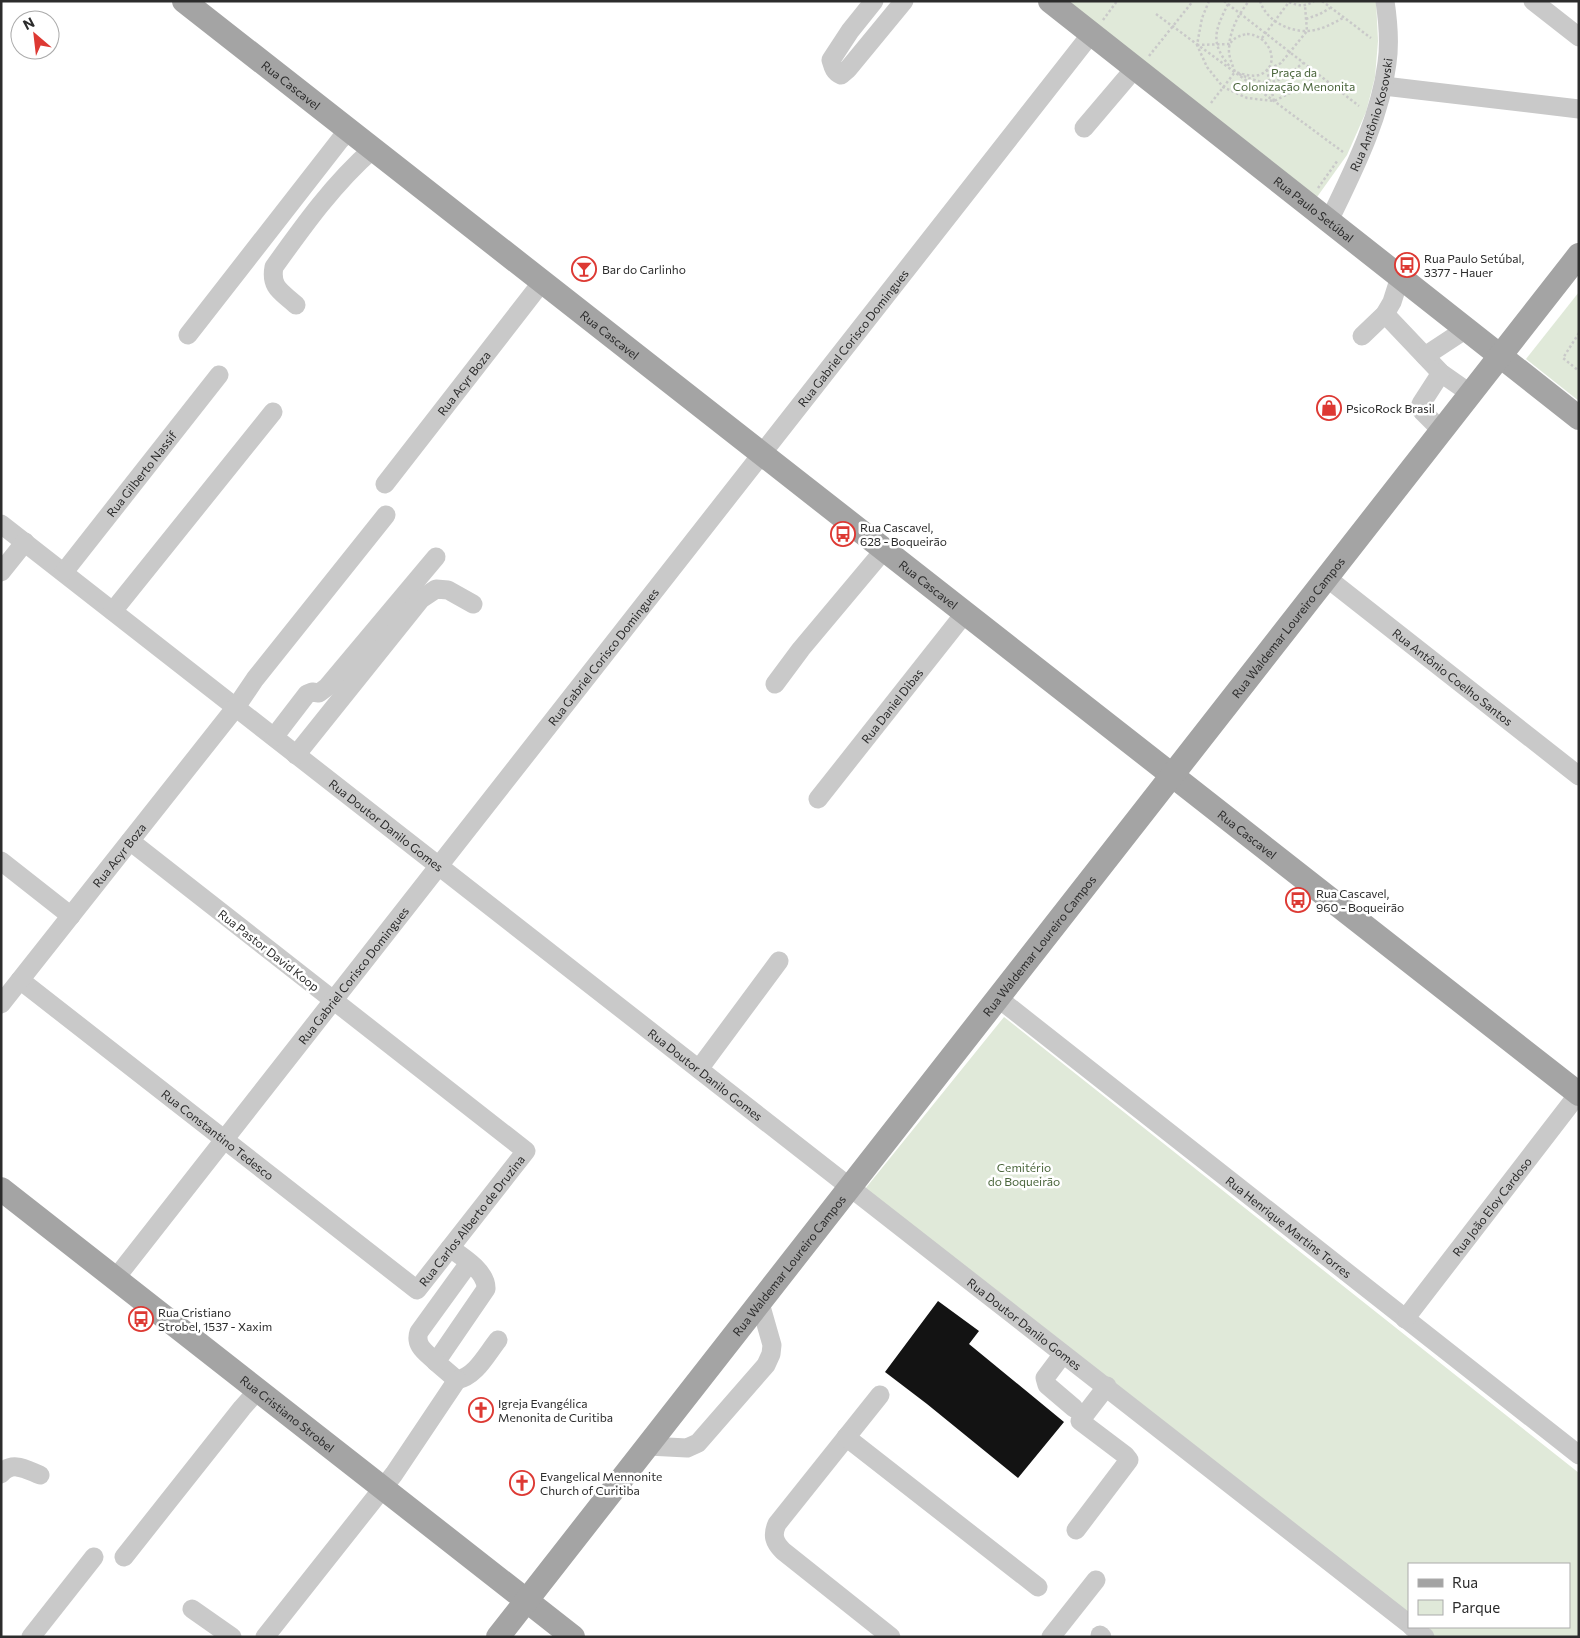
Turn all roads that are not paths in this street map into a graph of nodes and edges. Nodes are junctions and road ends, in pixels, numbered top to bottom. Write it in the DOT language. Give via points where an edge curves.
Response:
graph roads {
  1 [pos="184,1"];
  2 [pos="874,1"];
  3 [pos="904,1"];
  4 [pos="1050,1"];
  5 [pos="1385,1"];
  6 [pos="1533,1"];
  7 [pos="1096,27"];
  8 [pos="1579,38"];
  9 [pos="1142,63"];
  10 [pos="1384,86"];
  11 [pos="1579,108"];
  12 [pos="1084,128"];
  13 [pos="349,131"];
  14 [pos="373,149"];
  15 [pos="1329,221"];
  16 [pos="1579,255"];
  17 [pos="1400,277"];
  18 [pos="542,282"];
  19 [pos="296,305"];
  20 [pos="1385,314"];
  21 [pos="1466,329"];
  22 [pos="188,335"];
  23 [pos="1362,336"];
  24 [pos="1425,356"];
  25 [pos="1500,356"];
  26 [pos="1441,373"];
  27 [pos="219,375"];
  28 [pos="1471,394"];
  29 [pos="273,412"];
  30 [pos="1579,418"];
  31 [pos="1442,431"];
  32 [pos="762,454"];
  33 [pos="385,484"];
  34 [pos="386,515"];
  35 [pos="1,524"];
  36 [pos="25,542"];
  37 [pos="884,550"];
  38 [pos="436,557"];
  39 [pos="1,572"];
  40 [pos="64,572"];
  41 [pos="1327,578"];
  42 [pos="473,604"];
  43 [pos="113,611"];
  44 [pos="965,613"];
  45 [pos="775,684"];
  46 [pos="236,706"];
  47 [pos="274,737"];
  48 [pos="296,754"];
  49 [pos="1172,775"];
  50 [pos="1579,776"];
  51 [pos="818,799"];
  52 [pos="130,841"];
  53 [pos="1,861"];
  54 [pos="439,866"];
  55 [pos="71,916"];
  56 [pos="779,961"];
  57 [pos="20,980"];
  58 [pos="998,998"];
  59 [pos="334,1000"];
  60 [pos="1,1004"];
  61 [pos="699,1069"];
  62 [pos="1579,1094"];
  63 [pos="224,1139"];
  64 [pos="526,1150"];
  65 [pos="850,1187"];
  66 [pos="1,1189"];
  67 [pos="450,1248"];
  68 [pos="469,1263"];
  69 [pos="115,1279"];
  70 [pos="417,1290"];
  71 [pos="760,1303"];
  72 [pos="1405,1318"];
  73 [pos="498,1340"];
  74 [pos="1063,1354"];
  75 [pos="436,1362"];
  76 [pos="456,1380"];
  77 [pos="1107,1386"];
  78 [pos="258,1390"];
  79 [pos="880,1395"];
  80 [pos="1074,1408"];
  81 [pos="846,1437"];
  82 [pos="648,1446"];
  83 [pos="1579,1455"];
  84 [pos="1,1474"];
  85 [pos="40,1475"];
  86 [pos="383,1488"];
  87 [pos="1076,1530"];
  88 [pos="94,1557"];
  89 [pos="124,1557"];
  90 [pos="1096,1580"];
  91 [pos="1038,1586"];
  92 [pos="527,1601"];
  93 [pos="192,1609"];
  94 [pos="1408,1623"];
  95 [pos="1413,1628"];
  96 [pos="31,1637"];
  97 [pos="232,1637"];
  98 [pos="264,1637"];
  99 [pos="498,1637"];
  100 [pos="573,1637"];
  101 [pos="891,1637"];
  102 [pos="1051,1637"];
  103 [pos="1425,1637"];
  1 -- 13 [label="main road, Rua Cascavel"];
  2 -- 3 [label="street" via="831,60 836,73 841,75 848,69"];
  4 -- 7 [label="main road, Rua Paulo Setúbal"];
  5 -- 10 [label="street, Rua Antônio Kosovski" via="1388,61"];
  6 -- 8 [label="street"];
  7 -- 9 [label="main road, Rua Paulo Setúbal"];
  7 -- 32 [label="street, Rua Gabriel Corisco Domingues"];
  9 -- 12 [label="street"];
  9 -- 15 [label="main road, Rua Paulo Setúbal"];
  10 -- 11 [label="street"];
  10 -- 15 [label="street, Rua Antônio Kosovski" via="1374,118 1346,158"];
  13 -- 14 [label="main road, Rua Cascavel"];
  13 -- 22 [label="street"];
  14 -- 18 [label="main road, Rua Cascavel"];
  14 -- 19 [label="street" via="312,212 274,267 272,278 275,286"];
  15 -- 17 [label="main road, Rua Paulo Setúbal"];
  16 -- 25 [label="main road, Rua Waldemar Loureiro Campos"];
  17 -- 20 [label="street"];
  17 -- 21 [label="main road, Rua Paulo Setúbal"];
  18 -- 32 [label="main road, Rua Cascavel"];
  18 -- 33 [label="street, Rua Acyr Boza"];
  20 -- 23 [label="street"];
  20 -- 24 [label="street"];
  21 -- 24 [label="street"];
  21 -- 25 [label="main road, Rua Paulo Setúbal"];
  24 -- 26 [label="street"];
  25 -- 28 [label="main road, Rua Waldemar Loureiro Campos"];
  25 -- 30 [label="main road, Rua Paulo Setúbal"];
  26 -- 28 [label="street"];
  26 -- 31 [label="street" via="1421,404 1422,410"];
  27 -- 40 [label="street, Rua Gilberto Nassif"];
  28 -- 31 [label="main road, Rua Waldemar Loureiro Campos"];
  29 -- 43 [label="street"];
  31 -- 41 [label="main road, Rua Waldemar Loureiro Campos"];
  32 -- 37 [label="main road, Rua Cascavel"];
  32 -- 54 [label="street, Rua Gabriel Corisco Domingues"];
  34 -- 46 [label="street, Rua Acyr Boza"];
  35 -- 36 [label="street, Rua Doutor Danilo Gomes"];
  36 -- 39 [label="street"];
  36 -- 40 [label="street, Rua Doutor Danilo Gomes"];
  37 -- 44 [label="main road, Rua Cascavel"];
  37 -- 45 [label="street"];
  38 -- 47 [label="street" via="327,687 319,693 307,694"];
  40 -- 43 [label="street, Rua Doutor Danilo Gomes"];
  41 -- 49 [label="main road, Rua Waldemar Loureiro Campos"];
  41 -- 50 [label="street, Rua Antônio Coelho Santos"];
  42 -- 48 [label="street" via="448,590 436,589 420,599"];
  43 -- 46 [label="street, Rua Doutor Danilo Gomes"];
  44 -- 49 [label="main road, Rua Cascavel"];
  44 -- 51 [label="street, Rua Daniel Dibas"];
  46 -- 47 [label="street, Rua Doutor Danilo Gomes"];
  46 -- 52 [label="street, Rua Acyr Boza"];
  47 -- 48 [label="street, Rua Doutor Danilo Gomes"];
  48 -- 54 [label="street, Rua Doutor Danilo Gomes"];
  49 -- 58 [label="main road, Rua Waldemar Loureiro Campos"];
  49 -- 62 [label="main road, Rua Cascavel"];
  52 -- 55 [label="street, Rua Acyr Boza"];
  52 -- 59 [label="street, Rua Pastor David Koop"];
  53 -- 55 [label="street"];
  54 -- 59 [label="street, Rua Gabriel Corisco Domingues"];
  54 -- 61 [label="street, Rua Doutor Danilo Gomes"];
  55 -- 57 [label="street, Rua Acyr Boza"];
  56 -- 61 [label="street"];
  57 -- 60 [label="street, Rua Acyr Boza"];
  57 -- 63 [label="street, Rua Constantino Tedesco"];
  58 -- 65 [label="main road, Rua Waldemar Loureiro Campos"];
  58 -- 72 [label="street, Rua Henrique Martins Torres"];
  59 -- 63 [label="street, Rua Gabriel Corisco Domingues"];
  59 -- 64 [label="street, Rua Pastor David Koop"];
  61 -- 65 [label="street, Rua Doutor Danilo Gomes"];
  62 -- 72 [label="street, Rua João Eloy Cardoso"];
  63 -- 69 [label="street, Rua Gabriel Corisco Domingues"];
  63 -- 70 [label="street, Rua Constantino Tedesco"];
  64 -- 67 [label="street, Rua Carlos Alberto de Druzina"];
  65 -- 71 [label="main road, Rua Waldemar Loureiro Campos"];
  65 -- 74 [label="street, Rua Doutor Danilo Gomes"];
  66 -- 69 [label="main road, Rua Cristiano Strobel"];
  67 -- 68 [label="street"];
  67 -- 70 [label="street, Rua Carlos Alberto de Druzina"];
  68 -- 75 [label="street" via="486,1282 486,1289"];
  68 -- 75 [label="street" via="418,1332 419,1346"];
  69 -- 78 [label="main road, Rua Cristiano Strobel"];
  71 -- 82 [label="main road, Rua Waldemar Loureiro Campos"];
  71 -- 82 [label="street" via="772,1345 766,1365 698,1443 687,1448"];
  72 -- 83 [label="street, Rua Henrique Martins Torres"];
  73 -- 76 [label="street" via="473,1373"];
  74 -- 77 [label="street, Rua Doutor Danilo Gomes"];
  74 -- 80 [label="street" via="1047,1374 1046,1385"];
  75 -- 76 [label="street"];
  76 -- 86 [label="street"];
  77 -- 87 [label="street" via="1080,1421 1129,1460"];
  77 -- 94 [label="street, Rua Doutor Danilo Gomes"];
  78 -- 86 [label="main road, Rua Cristiano Strobel"];
  78 -- 89 [label="street"];
  79 -- 81 [label="street"];
  81 -- 91 [label="street"];
  81 -- 101 [label="street" via="773,1533 783,1551"];
  82 -- 92 [label="main road, Rua Waldemar Loureiro Campos"];
  84 -- 85 [label="street" via="9,1468 18,1467"];
  86 -- 92 [label="main road, Rua Cristiano Strobel"];
  86 -- 98 [label="street"];
  88 -- 96 [label="street"];
  90 -- 102 [label="street"];
  92 -- 99 [label="main road, Rua Waldemar Loureiro Campos"];
  92 -- 100 [label="main road, Rua Cristiano Strobel"];
  93 -- 97 [label="street"];
  95 -- 103 [label="street"];
}
